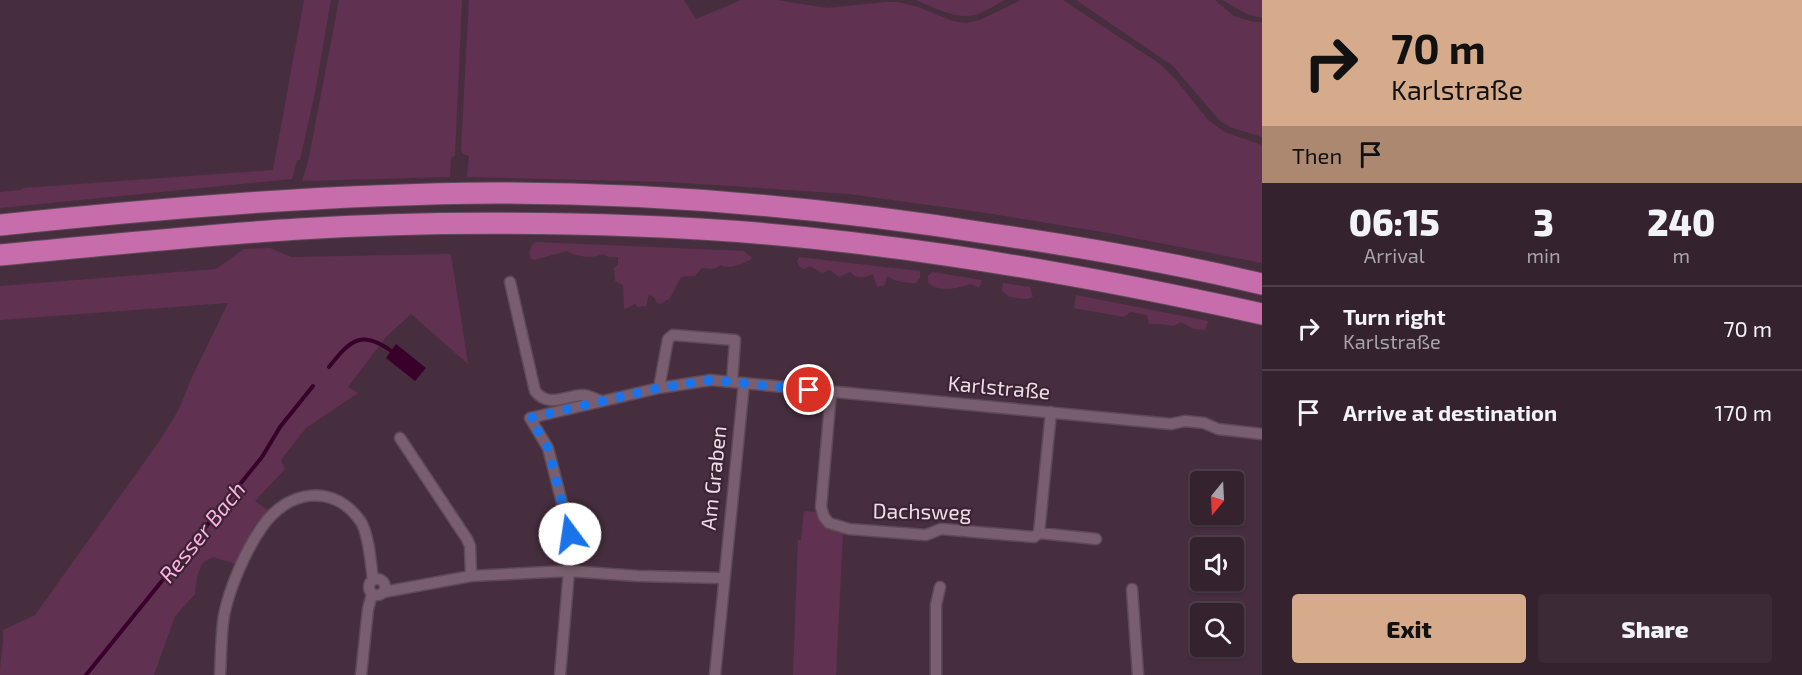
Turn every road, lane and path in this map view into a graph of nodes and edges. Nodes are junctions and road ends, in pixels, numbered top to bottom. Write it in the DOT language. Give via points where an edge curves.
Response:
graph roads {
  1 [pos="0,225"];
  2 [pos="0,255"];
  3 [pos="510,282"];
  4 [pos="1262,284"];
  5 [pos="1262,314"];
  6 [pos="738,382"];
  7 [pos="659,388"];
  8 [pos="831,392"];
  9 [pos="602,401"];
  10 [pos="1051,412"];
  11 [pos="1262,434"];
  12 [pos="400,438"];
  13 [pos="1039,533"];
  14 [pos="1096,539"];
  15 [pos="569,571"];
  16 [pos="471,576"];
  17 [pos="723,578"];
  18 [pos="374,580"];
  19 [pos="940,587"];
  20 [pos="1132,589"];
  21 [pos="384,592"];
  22 [pos="372,594"];
  23 [pos="220,675"];
  24 [pos="361,675"];
  25 [pos="560,675"];
  26 [pos="715,675"];
  27 [pos="936,675"];
  28 [pos="1138,675"];
  1 -- 4 [label="highway" via="263,200 497,193 626,196 774,206 919,222 1067,245"];
  2 -- 5 [label="highway" via="314,228 639,226 915,251 1159,292"];
  3 -- 9 [label="street" via="540,397 552,401 585,394"];
  6 -- 7 [label="street, Karlstraße" via="711,380"];
  6 -- 7 [label="street" via="735,340 673,335 668,339"];
  6 -- 8 [label="street, Karlstraße"];
  6 -- 17 [label="street, Am Graben"];
  7 -- 9 [label="street, Karlstraße"];
  8 -- 10 [label="street, Karlstraße"];
  8 -- 13 [label="street, Dachsweg" via="821,507 829,523 849,529 926,535 941,529 1034,537"];
  9 -- 15 [label="street, Karlstraße" via="530,418 548,448 564,509 570,534"];
  10 -- 11 [label="street, Karlstraße" via="1171,424 1185,421"];
  10 -- 13 [label="street"];
  12 -- 16 [label="street" via="467,539"];
  13 -- 14 [label="street, Dachsweg"];
  15 -- 16 [label="street"];
  15 -- 17 [label="street"];
  15 -- 25 [label="street"];
  16 -- 21 [label="street"];
  17 -- 26 [label="street, Am Graben"];
  18 -- 21 [label="street" via="383,582"];
  18 -- 22 [label="street" via="369,587"];
  18 -- 23 [label="street" via="363,527 346,507 322,495 297,498 284,505 262,527 230,594 224,618"];
  19 -- 27 [label="street" via="936,605"];
  20 -- 28 [label="street"];
  21 -- 22 [label="street"];
  22 -- 24 [label="street"];
}
